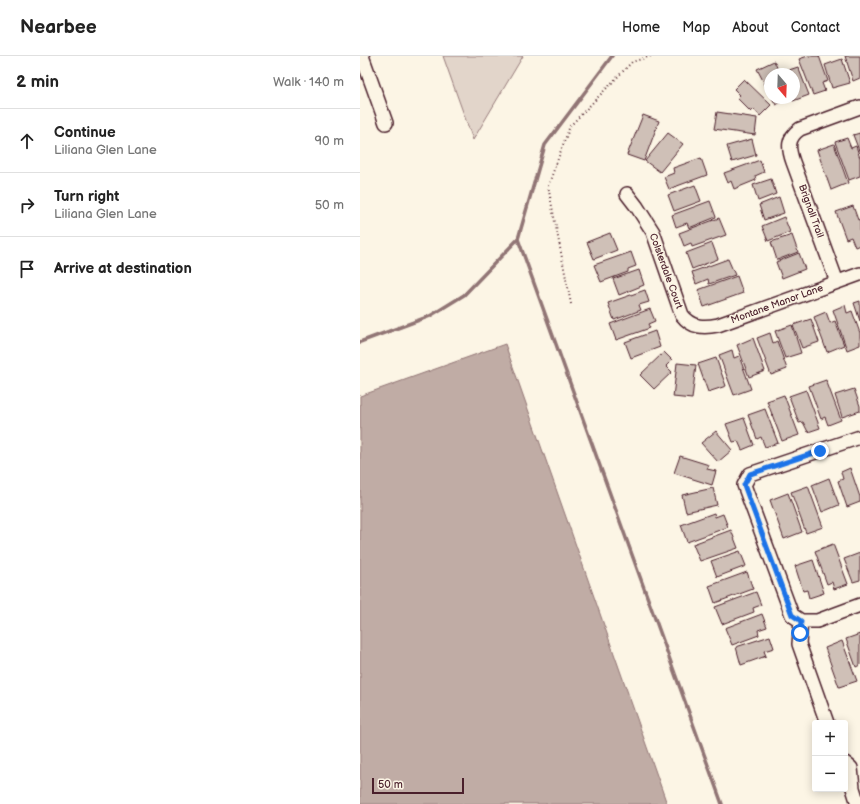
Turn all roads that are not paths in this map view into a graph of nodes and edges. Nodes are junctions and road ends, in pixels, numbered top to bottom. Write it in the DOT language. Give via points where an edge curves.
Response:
graph roads {
  1 [pos="362,56"];
  2 [pos="860,107"];
  3 [pos="386,123"];
  4 [pos="627,194"];
  5 [pos="860,274"];
  6 [pos="838,282"];
  7 [pos="694,325"];
  8 [pos="860,437"];
  9 [pos="860,605"];
  10 [pos="801,621"];
  11 [pos="826,720"];
  12 [pos="852,766"];
  13 [pos="858,804"];
  1 -- 3 [label="street"];
  2 -- 6 [label="street, Brignall Trail" via="800,128 790,139 790,154"];
  4 -- 7 [label="street, Colsterdale Court" via="653,232 682,315"];
  5 -- 6 [label="street, Montane Manor Lane"];
  6 -- 7 [label="street, Montane Manor Lane" via="718,325 707,328"];
  8 -- 10 [label="street" via="750,474 744,485 792,615"];
  9 -- 10 [label="street" via="817,621"];
  10 -- 11 [label="street" via="800,644"];
  12 -- 13 [label="street" via="853,788"];
}
